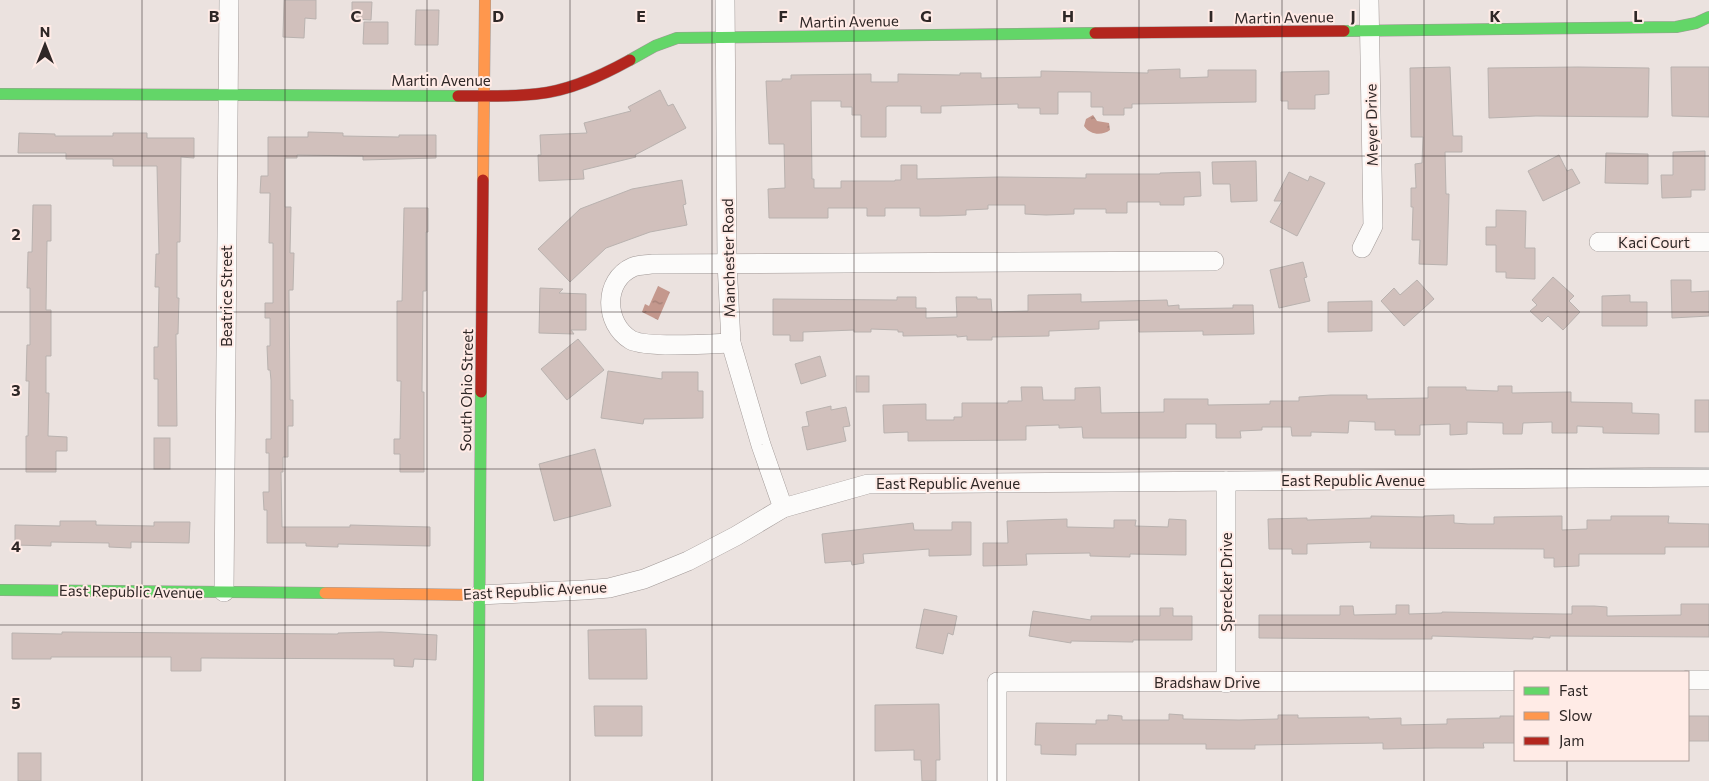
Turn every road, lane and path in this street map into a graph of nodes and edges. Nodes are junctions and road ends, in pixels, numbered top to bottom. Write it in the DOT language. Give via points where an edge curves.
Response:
graph roads {
  1 [pos="229,0"];
  2 [pos="485,0"];
  3 [pos="726,0"];
  4 [pos="1369,0"];
  5 [pos="1709,17"];
  6 [pos="1369,31"];
  7 [pos="726,37"];
  8 [pos="0,94"];
  9 [pos="227,94"];
  10 [pos="484,96"];
  11 [pos="1599,242"];
  12 [pos="1709,242"];
  13 [pos="1362,248"];
  14 [pos="1214,261"];
  15 [pos="727,262"];
  16 [pos="731,343"];
  17 [pos="1709,478"];
  18 [pos="1226,481"];
  19 [pos="783,508"];
  20 [pos="0,590"];
  21 [pos="224,592"];
  22 [pos="479,595"];
  23 [pos="1689,680"];
  24 [pos="1709,680"];
  25 [pos="1514,681"];
  26 [pos="1226,683"];
  27 [pos="478,781"];
  28 [pos="998,781"];
  1 -- 9 [label="street, Beatrice Street"];
  2 -- 10 [label="street, South Ohio Street"];
  3 -- 7 [label="street, Manchester Road"];
  4 -- 6 [label="street, Meyer Drive"];
  5 -- 6 [label="street, Martin Avenue" via="1676,27"];
  6 -- 7 [label="street, Martin Avenue"];
  6 -- 13 [label="street, Meyer Drive" via="1373,226"];
  7 -- 10 [label="street, Martin Avenue" via="677,38 576,85 537,94"];
  7 -- 15 [label="street, Manchester Road"];
  8 -- 9 [label="street, Martin Avenue"];
  9 -- 10 [label="street, Martin Avenue"];
  9 -- 21 [label="street, Beatrice Street"];
  10 -- 22 [label="street, South Ohio Street"];
  11 -- 12 [label="street, Kaci Court"];
  14 -- 15 [label="street"];
  15 -- 16 [label="street, Manchester Road"];
  15 -- 16 [label="street" via="633,267 619,277 611,292 609,307 617,326 630,340 645,344"];
  16 -- 19 [label="street, Manchester Road"];
  17 -- 18 [label="street, East Republic Avenue"];
  18 -- 19 [label="street, East Republic Avenue" via="868,484"];
  18 -- 26 [label="street, Sprecker Drive"];
  19 -- 22 [label="street, East Republic Avenue" via="688,561 644,579 609,588"];
  20 -- 21 [label="street, East Republic Avenue"];
  21 -- 22 [label="street, East Republic Avenue"];
  22 -- 27 [label="street, South Ohio Street"];
  23 -- 24 [label="street"];
  25 -- 26 [label="street, Bradshaw Drive"];
  26 -- 28 [label="street, Bradshaw Drive" via="998,682"];
}
